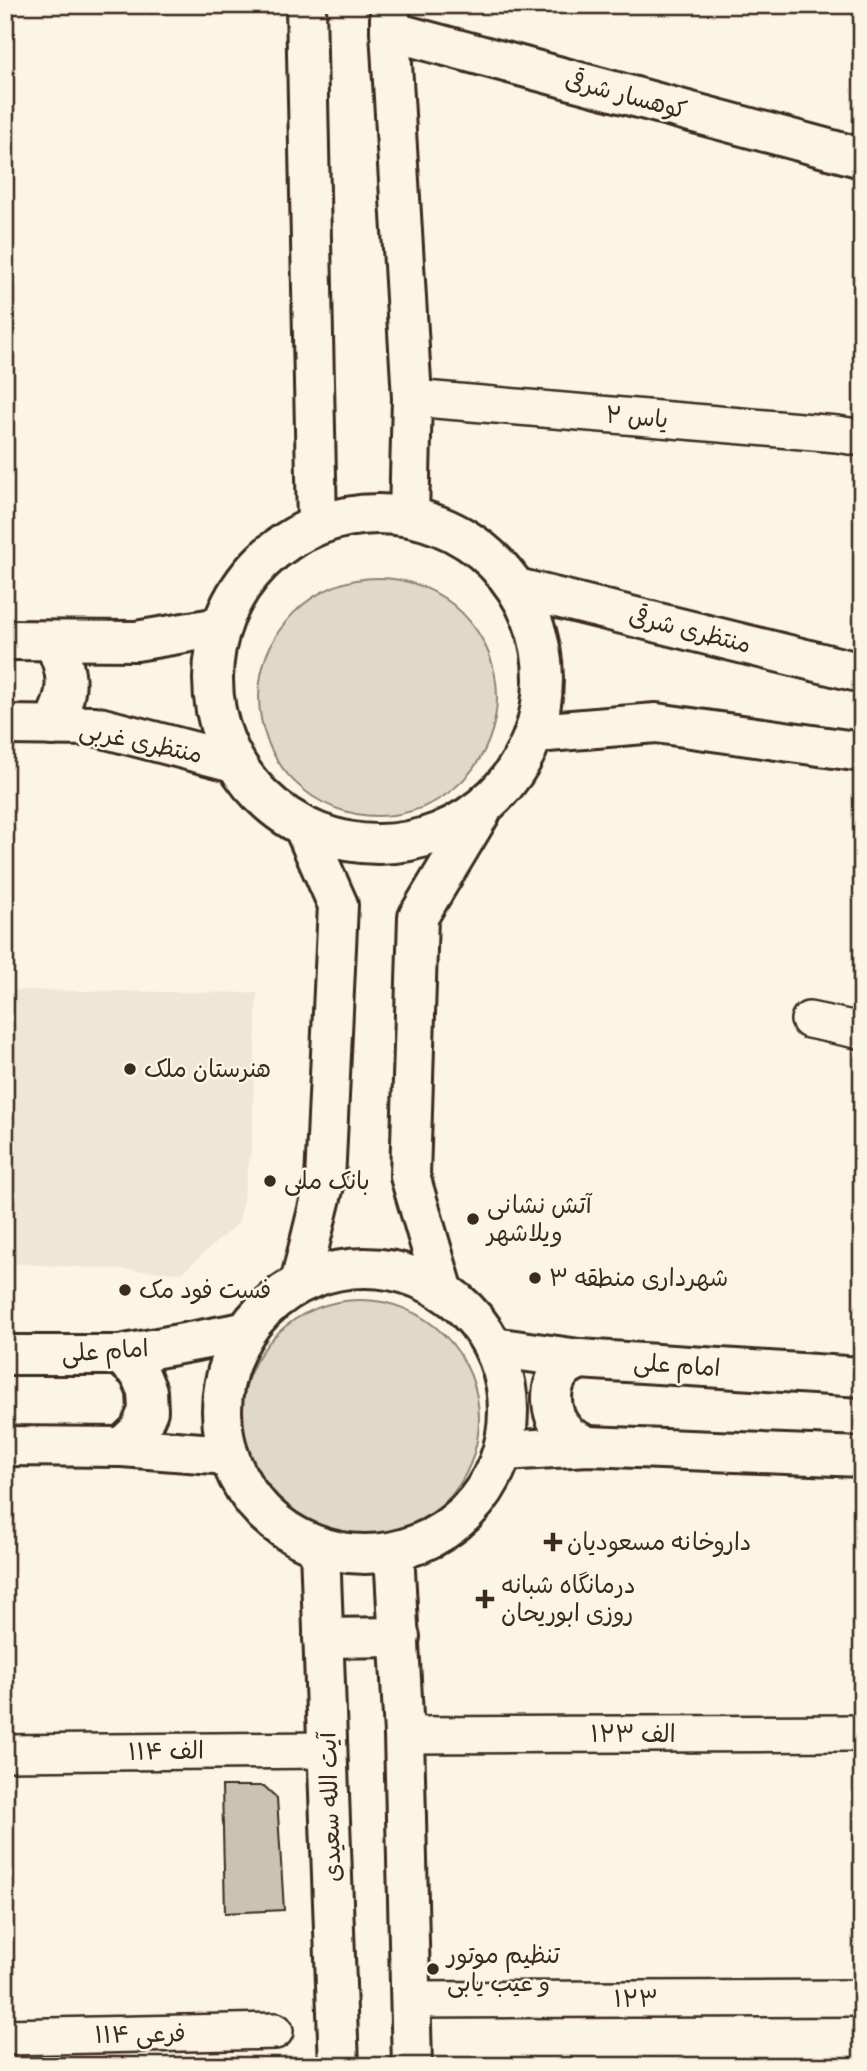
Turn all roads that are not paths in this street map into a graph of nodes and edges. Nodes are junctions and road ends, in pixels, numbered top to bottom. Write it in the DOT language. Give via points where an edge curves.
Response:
graph roads {
  1 [pos="305,5"];
  2 [pos="390,18"];
  3 [pos="862,158"];
  4 [pos="412,398"];
  5 [pos="862,438"];
  6 [pos="409,516"];
  7 [pos="317,524"];
  8 [pos="517,588"];
  9 [pos="220,627"];
  10 [pos="5,640"];
  11 [pos="53,641"];
  12 [pos="862,673"];
  13 [pos="5,725"];
  14 [pos="52,726"];
  15 [pos="536,733"];
  16 [pos="862,752"];
  17 [pos="234,762"];
  18 [pos="483,809"];
  19 [pos="304,828"];
  20 [pos="809,1020"];
  21 [pos="862,1031"];
  22 [pos="300,1283"];
  23 [pos="444,1292"];
  24 [pos="244,1332"];
  25 [pos="493,1348"];
  26 [pos="120,1354"];
  27 [pos="5,1355"];
  28 [pos="579,1359"];
  29 [pos="862,1377"];
  30 [pos="5,1446"];
  31 [pos="588,1446"];
  32 [pos="122,1447"];
  33 [pos="503,1451"];
  34 [pos="228,1455"];
  35 [pos="862,1457"];
  36 [pos="320,1548"];
  37 [pos="394,1552"];
  38 [pos="400,1637"];
  39 [pos="323,1638"];
  40 [pos="862,1733"];
  41 [pos="404,1735"];
  42 [pos="328,1749"];
  43 [pos="5,1753"];
  44 [pos="862,1998"];
  45 [pos="411,2000"];
  46 [pos="275,2031"];
  47 [pos="5,2038"];
  48 [pos="340,2066"];
  49 [pos="412,2066"];
  1 -- 7 [label="main road"];
  2 -- 3 [label="main road, کوهسار شرقی"];
  2 -- 4 [label="main road"];
  4 -- 5 [label="street, یاس ۲"];
  4 -- 6 [label="main road"];
  6 -- 7 [label="main road" via="362,513"];
  6 -- 8 [label="main road" via="451,530 488,554"];
  7 -- 9 [label="main road" via="275,549 242,584"];
  8 -- 12 [label="main road, منتظری شرقی"];
  8 -- 15 [label="main road" via="538,634 545,683"];
  9 -- 11 [label="main road" via="136,641"];
  9 -- 17 [label="main road" via="211,673 216,719"];
  10 -- 11 [label="main road"];
  11 -- 14 [label="main road" via="66,674 66,692"];
  13 -- 14 [label="main road, منتظری غربی"];
  14 -- 17 [label="main road, منتظری غربی" via="95,726"];
  15 -- 16 [label="main road" via="656,723"];
  15 -- 18 [label="main road" via="515,775"];
  17 -- 19 [label="main road" via="264,800"];
  18 -- 19 [label="main road" via="442,833 396,844 349,843"];
  18 -- 23 [label="main road" via="418,917 410,1176"];
  19 -- 22 [label="main road" via="338,905 326,1181"];
  20 -- 21 [label="street"];
  22 -- 23 [label="main road" via="348,1269 386,1271"];
  22 -- 24 [label="main road" via="269,1304"];
  23 -- 25 [label="main road" via="472,1317"];
  24 -- 26 [label="main road, امام علی"];
  24 -- 34 [label="main road" via="226,1371 220,1413"];
  25 -- 28 [label="main road, امام علی"];
  25 -- 33 [label="main road" via="505,1381 508,1416"];
  26 -- 27 [label="main road, امام علی"];
  26 -- 32 [label="main road" via="139,1372 147,1391 148,1411 139,1431"];
  28 -- 29 [label="main road, امام علی"];
  28 -- 31 [label="main road" via="564,1369 553,1385 552,1404 565,1433"];
  30 -- 32 [label="main road"];
  31 -- 33 [label="main road"];
  31 -- 35 [label="main road"];
  32 -- 34 [label="main road"];
  33 -- 37 [label="main road" via="487,1487 463,1517 431,1539"];
  34 -- 36 [label="main road" via="248,1495 280,1527"];
  36 -- 37 [label="main road" via="356,1554"];
  36 -- 39 [label="main road, آیت الله سعیدی"];
  37 -- 38 [label="main road"];
  38 -- 39 [label="main road"];
  38 -- 41 [label="main road"];
  39 -- 42 [label="main road, آیت الله سعیدی"];
  40 -- 41 [label="street, ۱۲۳ الف"];
  41 -- 45 [label="main road"];
  42 -- 43 [label="street, ۱۱۴ الف"];
  42 -- 48 [label="main road, آیت الله سعیدی"];
  44 -- 45 [label="street, ۱۲۳"];
  45 -- 49 [label="main road"];
  46 -- 47 [label="street, ۱۱۴ فرعی"];
}
